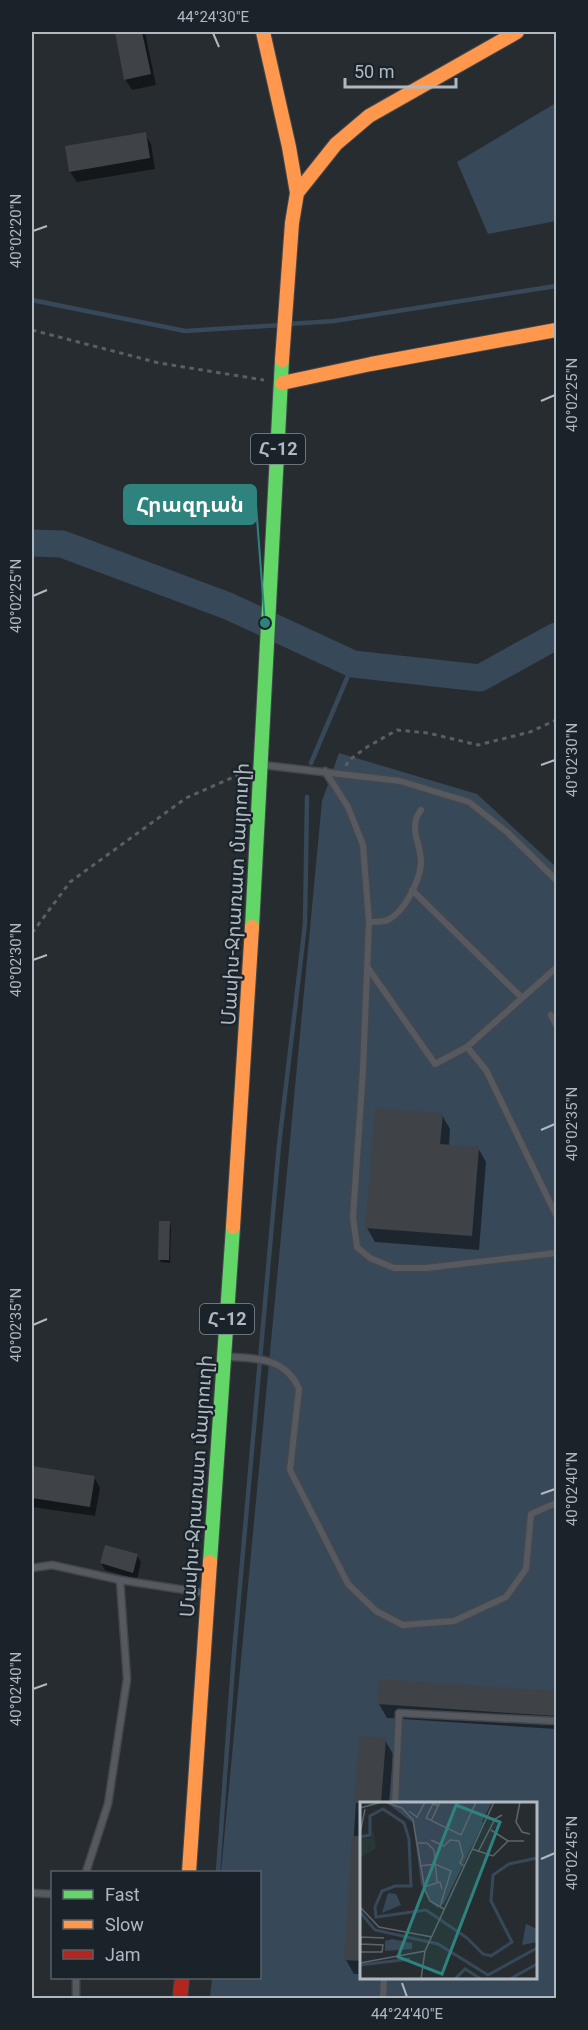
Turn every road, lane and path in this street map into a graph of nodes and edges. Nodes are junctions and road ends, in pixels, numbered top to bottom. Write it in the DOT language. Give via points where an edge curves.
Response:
graph roads {
  1 [pos="262,32"];
  2 [pos="517,32"];
  3 [pos="297,193"];
  4 [pos="32,330"];
  5 [pos="556,330"];
  6 [pos="282,383"];
  7 [pos="556,720"];
  8 [pos="262,765"];
  9 [pos="325,771"];
  10 [pos="342,774"];
  11 [pos="421,810"];
  12 [pos="556,880"];
  13 [pos="412,890"];
  14 [pos="369,922"];
  15 [pos="32,933"];
  16 [pos="368,968"];
  17 [pos="556,968"];
  18 [pos="522,998"];
  19 [pos="551,1015"];
  20 [pos="556,1025"];
  21 [pos="467,1047"];
  22 [pos="556,1215"];
  23 [pos="556,1253"];
  24 [pos="225,1356"];
  25 [pos="556,1503"];
  26 [pos="32,1568"];
  27 [pos="120,1580"];
  28 [pos="209,1594"];
  29 [pos="556,1720"];
  30 [pos="395,1802"];
  31 [pos="86,1871"];
  32 [pos="189,1871"];
  33 [pos="32,1893"];
  34 [pos="51,1894"];
  35 [pos="76,1979"];
  36 [pos="182,1979"];
  37 [pos="384,1979"];
  38 [pos="76,1998"];
  39 [pos="180,1998"];
  40 [pos="383,1998"];
  1 -- 3 [label="main road"];
  2 -- 3 [label="main road, Մասիս-Ջրառատ մայրուղի / Հ-12" via="369,116 336,144"];
  3 -- 6 [label="main road, Մասիս-Ջրառատ մայրուղի / Հ-12"];
  4 -- 6 [label="path" via="159,363"];
  5 -- 6 [label="main road"];
  6 -- 8 [label="main road, Մասիս-Ջրառատ մայրուղի / Հ-12"];
  7 -- 10 [label="path" via="530,732 478,745 397,730 348,761"];
  8 -- 9 [label="lane"];
  8 -- 15 [label="path" via="186,798 70,882"];
  8 -- 24 [label="main road, Մասիս-Ջրառատ մայրուղի / Հ-12"];
  9 -- 10 [label="lane"];
  9 -- 14 [label="lane" via="348,807 363,845"];
  10 -- 12 [label="lane" via="400,781 469,802"];
  11 -- 13 [label="lane" via="416,817 416,839 421,862"];
  13 -- 14 [label="lane" via="407,902 388,920"];
  13 -- 18 [label="lane"];
  14 -- 16 [label="lane"];
  16 -- 21 [label="lane" via="435,1064"];
  16 -- 23 [label="lane" via="352,1217 357,1247 394,1268"];
  17 -- 18 [label="lane"];
  18 -- 21 [label="lane"];
  19 -- 20 [label="lane"];
  21 -- 22 [label="lane" via="486,1070"];
  24 -- 25 [label="lane" via="268,1360 294,1377 299,1389 290,1470 348,1584 376,1611 403,1625 454,1621 507,1597 526,1569 531,1514"];
  24 -- 28 [label="main road, Մասիս-Ջրառատ մայրուղի / Հ-12"];
  26 -- 27 [label="lane" via="52,1565"];
  27 -- 28 [label="lane"];
  27 -- 31 [label="lane" via="127,1679 108,1804"];
  28 -- 32 [label="main road, Մասիս-Ջրառատ մայրուղի / Հ-12"];
  29 -- 30 [label="lane" via="399,1713"];
  33 -- 34 [label="lane"];
  35 -- 38 [label="lane"];
  36 -- 39 [label="main road"];
  37 -- 40 [label="lane"];
}
